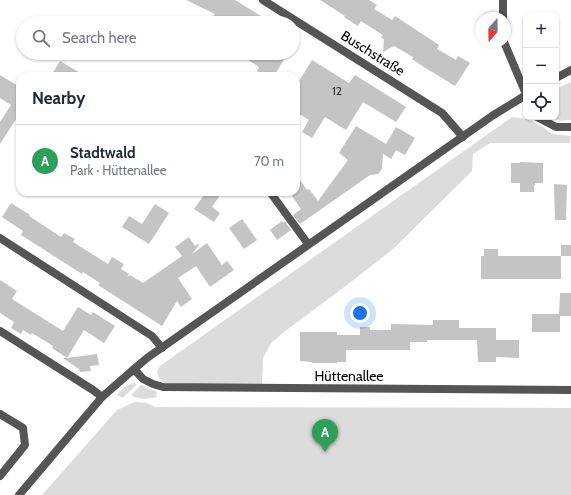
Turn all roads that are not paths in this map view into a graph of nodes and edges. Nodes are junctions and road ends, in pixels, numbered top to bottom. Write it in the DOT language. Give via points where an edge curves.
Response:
graph roads {
  1 [pos="263,0"];
  2 [pos="503,0"];
  3 [pos="502,12"];
  4 [pos="288,16"];
  5 [pos="300,23"];
  6 [pos="506,48"];
  7 [pos="571,70"];
  8 [pos="559,76"];
  9 [pos="523,88"];
  10 [pos="523,97"];
  11 [pos="543,120"];
  12 [pos="571,127"];
  13 [pos="463,136"];
  14 [pos="273,196"];
  15 [pos="0,238"];
  16 [pos="308,244"];
  17 [pos="0,331"];
  18 [pos="162,348"];
  19 [pos="134,369"];
  20 [pos="571,390"];
  21 [pos="102,398"];
  22 [pos="0,414"];
  23 [pos="0,476"];
  24 [pos="20,495"];
  1 -- 4 [label="street, Buschstraße"];
  2 -- 3 [label="street"];
  5 -- 13 [label="street, Buschstraße" via="442,113"];
  6 -- 9 [label="street"];
  7 -- 8 [label="street"];
  10 -- 13 [label="street"];
  11 -- 12 [label="street" via="556,127"];
  13 -- 16 [label="street"];
  14 -- 16 [label="street"];
  15 -- 18 [label="street" via="152,336"];
  16 -- 18 [label="street"];
  17 -- 21 [label="street"];
  18 -- 19 [label="street"];
  19 -- 20 [label="street, Hüttenallee" via="143,379 163,387"];
  19 -- 21 [label="street"];
  21 -- 24 [label="street"];
  22 -- 23 [label="street" via="23,428 25,445"];
}
